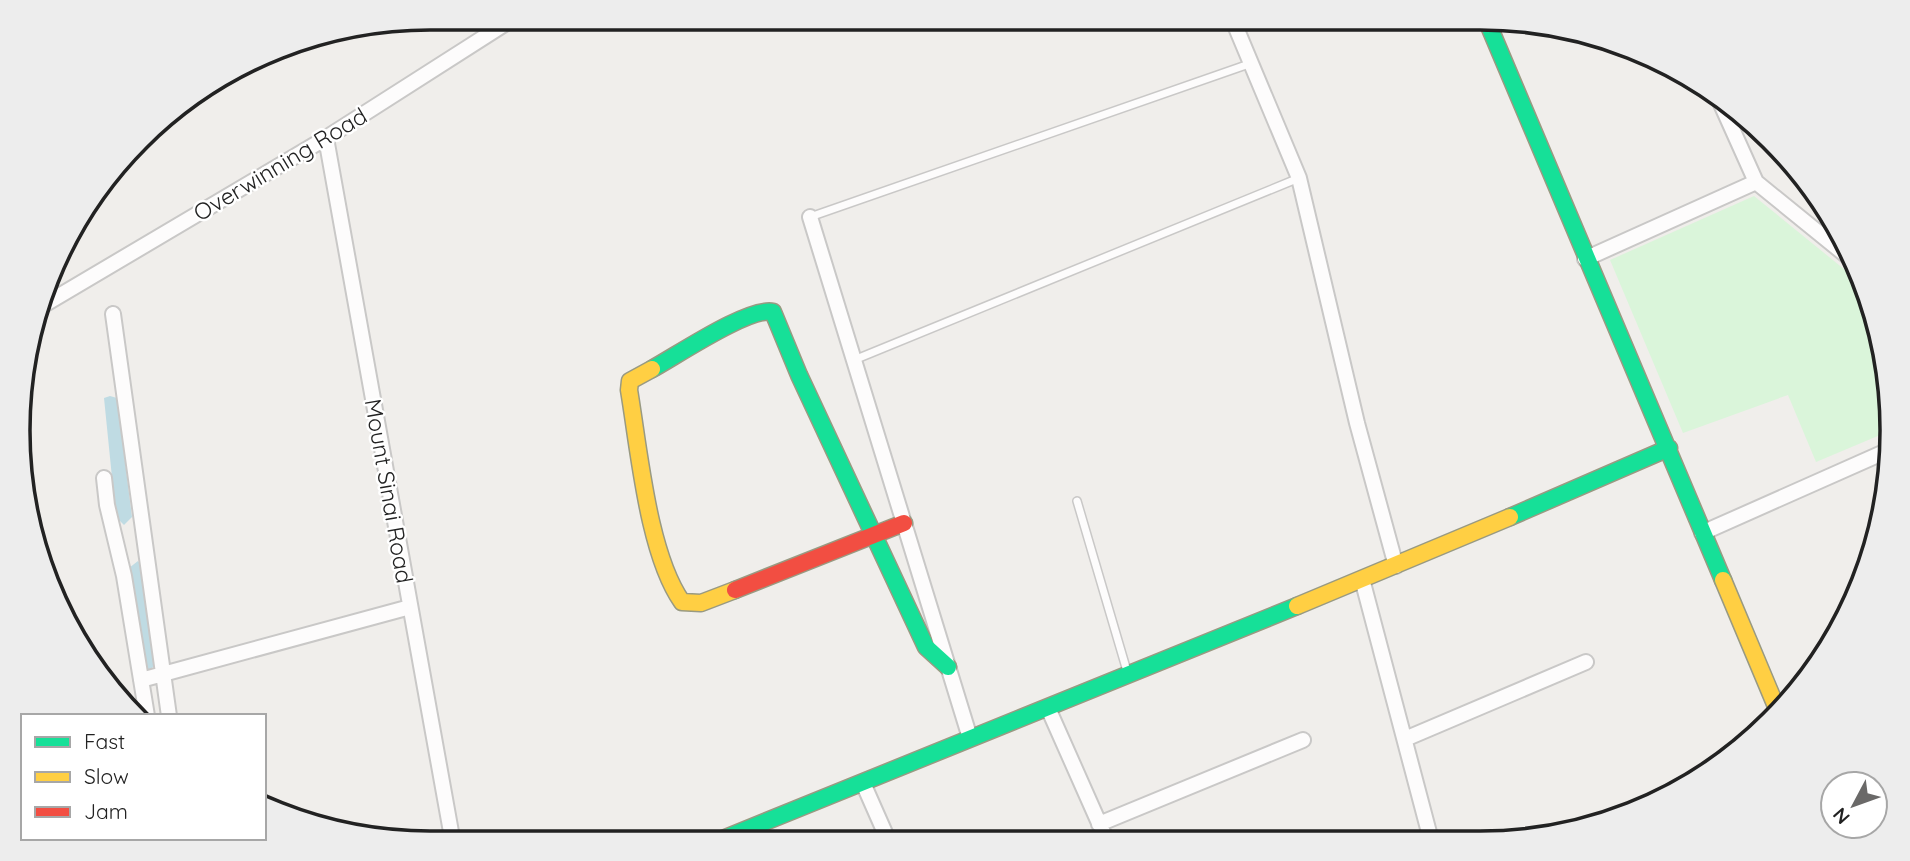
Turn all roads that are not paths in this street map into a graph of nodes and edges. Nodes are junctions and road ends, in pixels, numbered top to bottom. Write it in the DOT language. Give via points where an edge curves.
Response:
graph roads {
  1 [pos="495,30"];
  2 [pos="1236,30"];
  3 [pos="1491,30"];
  4 [pos="1249,64"];
  5 [pos="1726,115"];
  6 [pos="326,138"];
  7 [pos="1299,178"];
  8 [pos="1756,182"];
  9 [pos="810,217"];
  10 [pos="1835,246"];
  11 [pos="1585,259"];
  12 [pos="52,300"];
  13 [pos="113,314"];
  14 [pos="854,360"];
  15 [pos="1669,448"];
  16 [pos="1879,454"];
  17 [pos="104,478"];
  18 [pos="1077,501"];
  19 [pos="904,523"];
  20 [pos="1702,533"];
  21 [pos="874,535"];
  22 [pos="1396,566"];
  23 [pos="1362,579"];
  24 [pos="410,607"];
  25 [pos="1586,662"];
  26 [pos="948,667"];
  27 [pos="1128,674"];
  28 [pos="162,675"];
  29 [pos="141,680"];
  30 [pos="1774,702"];
  31 [pos="1048,708"];
  32 [pos="147,714"];
  33 [pos="169,714"];
  34 [pos="970,738"];
  35 [pos="1405,739"];
  36 [pos="1303,740"];
  37 [pos="863,783"];
  38 [pos="1099,824"];
  39 [pos="451,831"];
  40 [pos="743,831"];
  41 [pos="884,831"];
  42 [pos="1102,831"];
  43 [pos="1430,831"];
  1 -- 6 [label="street, Overwinning Road"];
  2 -- 4 [label="street"];
  3 -- 11 [label="street"];
  4 -- 7 [label="street"];
  4 -- 9 [label="lane"];
  5 -- 8 [label="street"];
  6 -- 12 [label="street, Overwinning Road"];
  6 -- 24 [label="street, Mount Sinai Road"];
  7 -- 14 [label="lane"];
  7 -- 22 [label="street"];
  8 -- 10 [label="street"];
  8 -- 11 [label="street"];
  9 -- 14 [label="street"];
  11 -- 15 [label="street"];
  13 -- 28 [label="street"];
  14 -- 19 [label="street"];
  15 -- 20 [label="street"];
  15 -- 22 [label="street"];
  16 -- 20 [label="street"];
  17 -- 29 [label="street"];
  18 -- 27 [label="lane"];
  19 -- 21 [label="street"];
  19 -- 26 [label="street"];
  20 -- 30 [label="street"];
  21 -- 21 [label="street" via="701,603 682,602 672,592 663,564 630,381 747,317 773,312"];
  21 -- 26 [label="street" via="926,647"];
  22 -- 23 [label="street"];
  23 -- 27 [label="street"];
  23 -- 35 [label="street"];
  24 -- 28 [label="street"];
  24 -- 39 [label="street, Mount Sinai Road"];
  25 -- 35 [label="street"];
  26 -- 34 [label="street"];
  27 -- 31 [label="street"];
  28 -- 29 [label="street"];
  28 -- 33 [label="street"];
  29 -- 32 [label="street"];
  31 -- 34 [label="street"];
  31 -- 38 [label="street"];
  34 -- 37 [label="street"];
  35 -- 43 [label="street"];
  36 -- 38 [label="street"];
  37 -- 40 [label="street"];
  37 -- 41 [label="street"];
  38 -- 42 [label="street"];
}
